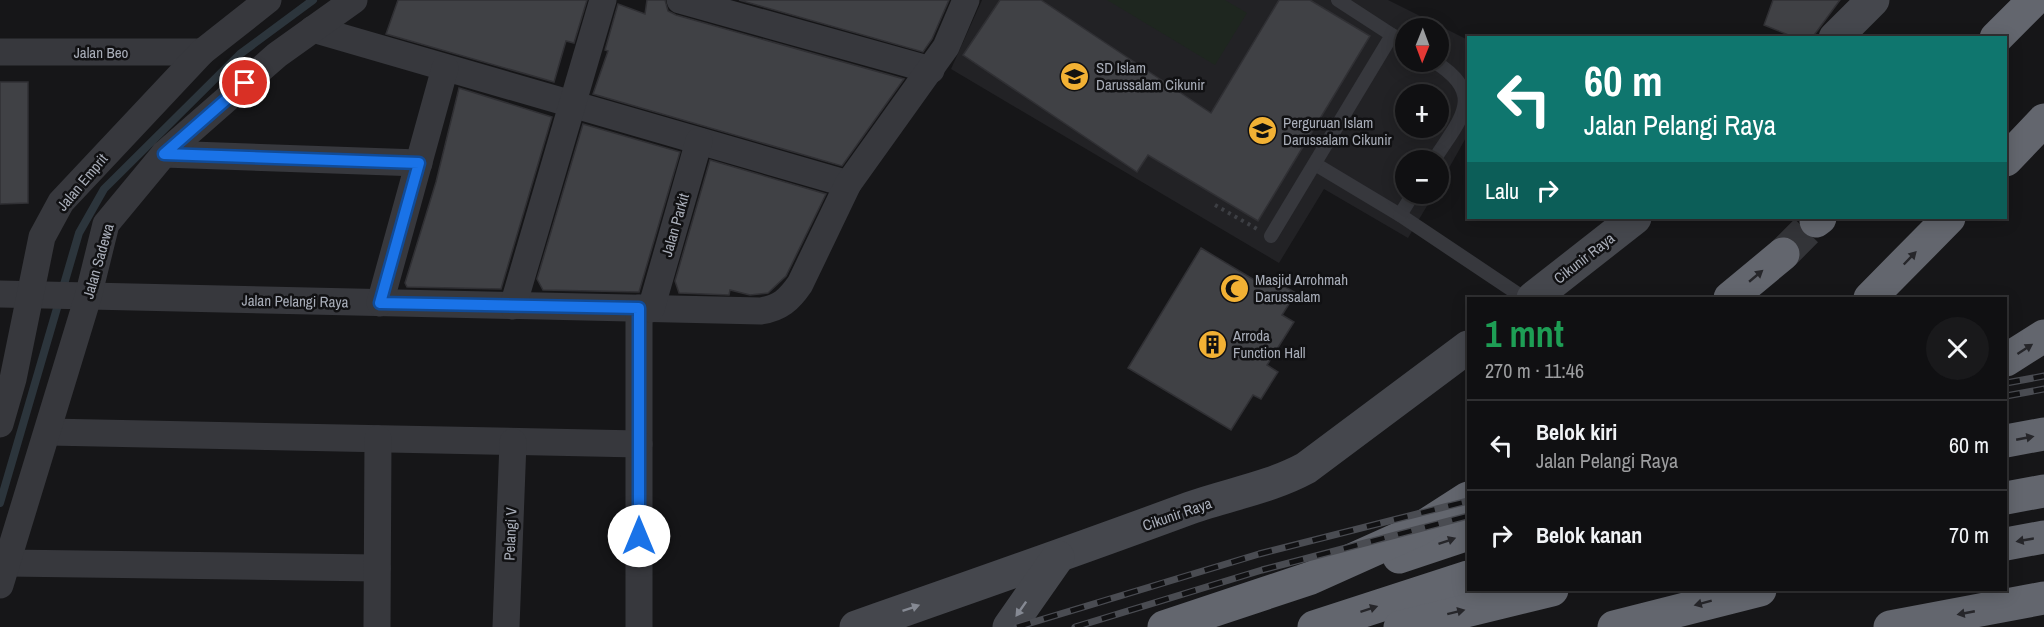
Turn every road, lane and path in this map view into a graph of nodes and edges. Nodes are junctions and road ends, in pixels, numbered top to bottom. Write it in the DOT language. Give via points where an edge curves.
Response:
graph roads {
  1 [pos="268,0"];
  2 [pos="354,0"];
  3 [pos="603,0"];
  4 [pos="680,0"];
  5 [pos="966,0"];
  6 [pos="1338,0"];
  7 [pos="1873,0"];
  8 [pos="2006,0"];
  9 [pos="2034,0"];
  10 [pos="313,30"];
  11 [pos="1392,35"];
  12 [pos="1837,36"];
  13 [pos="1977,36"];
  14 [pos="1998,36"];
  15 [pos="1395,37"];
  16 [pos="0,52"];
  17 [pos="202,52"];
  18 [pos="445,68"];
  19 [pos="931,69"];
  20 [pos="1449,70"];
  21 [pos="572,104"];
  22 [pos="2044,120"];
  23 [pos="699,141"];
  24 [pos="1440,150"];
  25 [pos="164,154"];
  26 [pos="2008,157"];
  27 [pos="419,163"];
  28 [pos="1315,164"];
  29 [pos="848,184"];
  30 [pos="1407,204"];
  31 [pos="1215,205"];
  32 [pos="1400,215"];
  33 [pos="1634,219"];
  34 [pos="1948,219"];
  35 [pos="1270,236"];
  36 [pos="1783,254"];
  37 [pos="0,294"];
  38 [pos="36,295"];
  39 [pos="85,296"];
  40 [pos="1523,297"];
  41 [pos="1534,297"];
  42 [pos="1731,297"];
  43 [pos="1871,297"];
  44 [pos="380,303"];
  45 [pos="513,306"];
  46 [pos="645,308"];
  47 [pos="2044,336"];
  48 [pos="1467,348"];
  49 [pos="2007,359"];
  50 [pos="0,424"];
  51 [pos="49,432"];
  52 [pos="2044,434"];
  53 [pos="378,439"];
  54 [pos="2007,441"];
  55 [pos="513,442"];
  56 [pos="639,444"];
  57 [pos="2044,491"];
  58 [pos="2007,498"];
  59 [pos="1467,499"];
  60 [pos="1467,534"];
  61 [pos="2044,537"];
  62 [pos="2007,544"];
  63 [pos="1058,557"];
  64 [pos="377,568"];
  65 [pos="3,574"];
  66 [pos="1467,577"];
  67 [pos="1548,591"];
  68 [pos="1756,591"];
  69 [pos="2034,600"];
  70 [pos="377,627"];
  71 [pos="506,627"];
  72 [pos="639,627"];
  73 [pos="856,627"];
  74 [pos="1009,627"];
  75 [pos="1164,627"];
  76 [pos="1193,627"];
  77 [pos="1314,627"];
  78 [pos="1400,627"];
  79 [pos="1614,627"];
  80 [pos="1890,627"];
  1 -- 17 [label="street, Jalan Emprit"];
  2 -- 10 [label="street, Jalan Sadewa"];
  3 -- 21 [label="street"];
  4 -- 19 [label="street"];
  5 -- 19 [label="street" via="946,47"];
  6 -- 11 [label="lane"];
  7 -- 12 [label="street"];
  8 -- 13 [label="highway"];
  9 -- 14 [label="highway"];
  10 -- 18 [label="street"];
  10 -- 25 [label="street, Jalan Sadewa" via="277,55"];
  11 -- 15 [label="lane"];
  11 -- 28 [label="lane"];
  16 -- 17 [label="street, Jalan Beo"];
  17 -- 38 [label="street, Jalan Emprit" via="61,202 42,237"];
  18 -- 21 [label="street"];
  18 -- 27 [label="street"];
  19 -- 29 [label="street"];
  20 -- 24 [label="lane" via="1465,93 1466,110"];
  21 -- 23 [label="street"];
  21 -- 45 [label="street"];
  22 -- 26 [label="highway"];
  23 -- 29 [label="street"];
  23 -- 46 [label="street, Jalan Parkit"];
  25 -- 27 [label="street"];
  25 -- 39 [label="street, Jalan Sadewa" via="106,224"];
  27 -- 44 [label="street"];
  28 -- 32 [label="lane"];
  28 -- 35 [label="lane"];
  29 -- 46 [label="street, Jalan Pelangi Raya" via="790,299 775,309"];
  30 -- 32 [label="lane"];
  31 -- 35 [label="path"];
  32 -- 40 [label="lane"];
  33 -- 41 [label="street, Cikunir Raya"];
  43 -- 34 [label="highway, one-way"];
  42 -- 36 [label="highway, one-way"];
  37 -- 38 [label="street, Jalan Pelangi Raya"];
  38 -- 39 [label="street, Jalan Pelangi Raya"];
  38 -- 50 [label="street, Jalan Emprit"];
  39 -- 44 [label="street, Jalan Pelangi Raya"];
  39 -- 51 [label="street, Jalan Sadewa"];
  44 -- 45 [label="street, Jalan Pelangi Raya"];
  45 -- 46 [label="street, Jalan Pelangi Raya"];
  46 -- 56 [label="street, Jalan Parkit"];
  49 -- 47 [label="highway, one-way"];
  48 -- 63 [label="street, Cikunir Raya" via="1306,468 1281,482 1202,504"];
  51 -- 53 [label="street"];
  51 -- 65 [label="street, Jalan Sadewa"];
  54 -- 52 [label="highway, one-way"];
  53 -- 55 [label="street"];
  53 -- 64 [label="street"];
  55 -- 56 [label="street"];
  55 -- 71 [label="street, Pelangi V"];
  56 -- 72 [label="street, Jalan Parkit"];
  57 -- 58 [label="highway"];
  59 -- 75 [label="highway" via="1418,530 1311,578"];
  76 -- 60 [label="highway, one-way"];
  61 -- 62 [label="highway, one-way"];
  73 -- 63 [label="street, Cikunir Raya, one-way"];
  63 -- 74 [label="street, one-way"];
  64 -- 65 [label="street"];
  64 -- 70 [label="street"];
  77 -- 66 [label="highway, one-way"];
  78 -- 67 [label="highway, one-way"];
  68 -- 79 [label="highway, one-way"];
  69 -- 80 [label="highway, one-way"];
}
